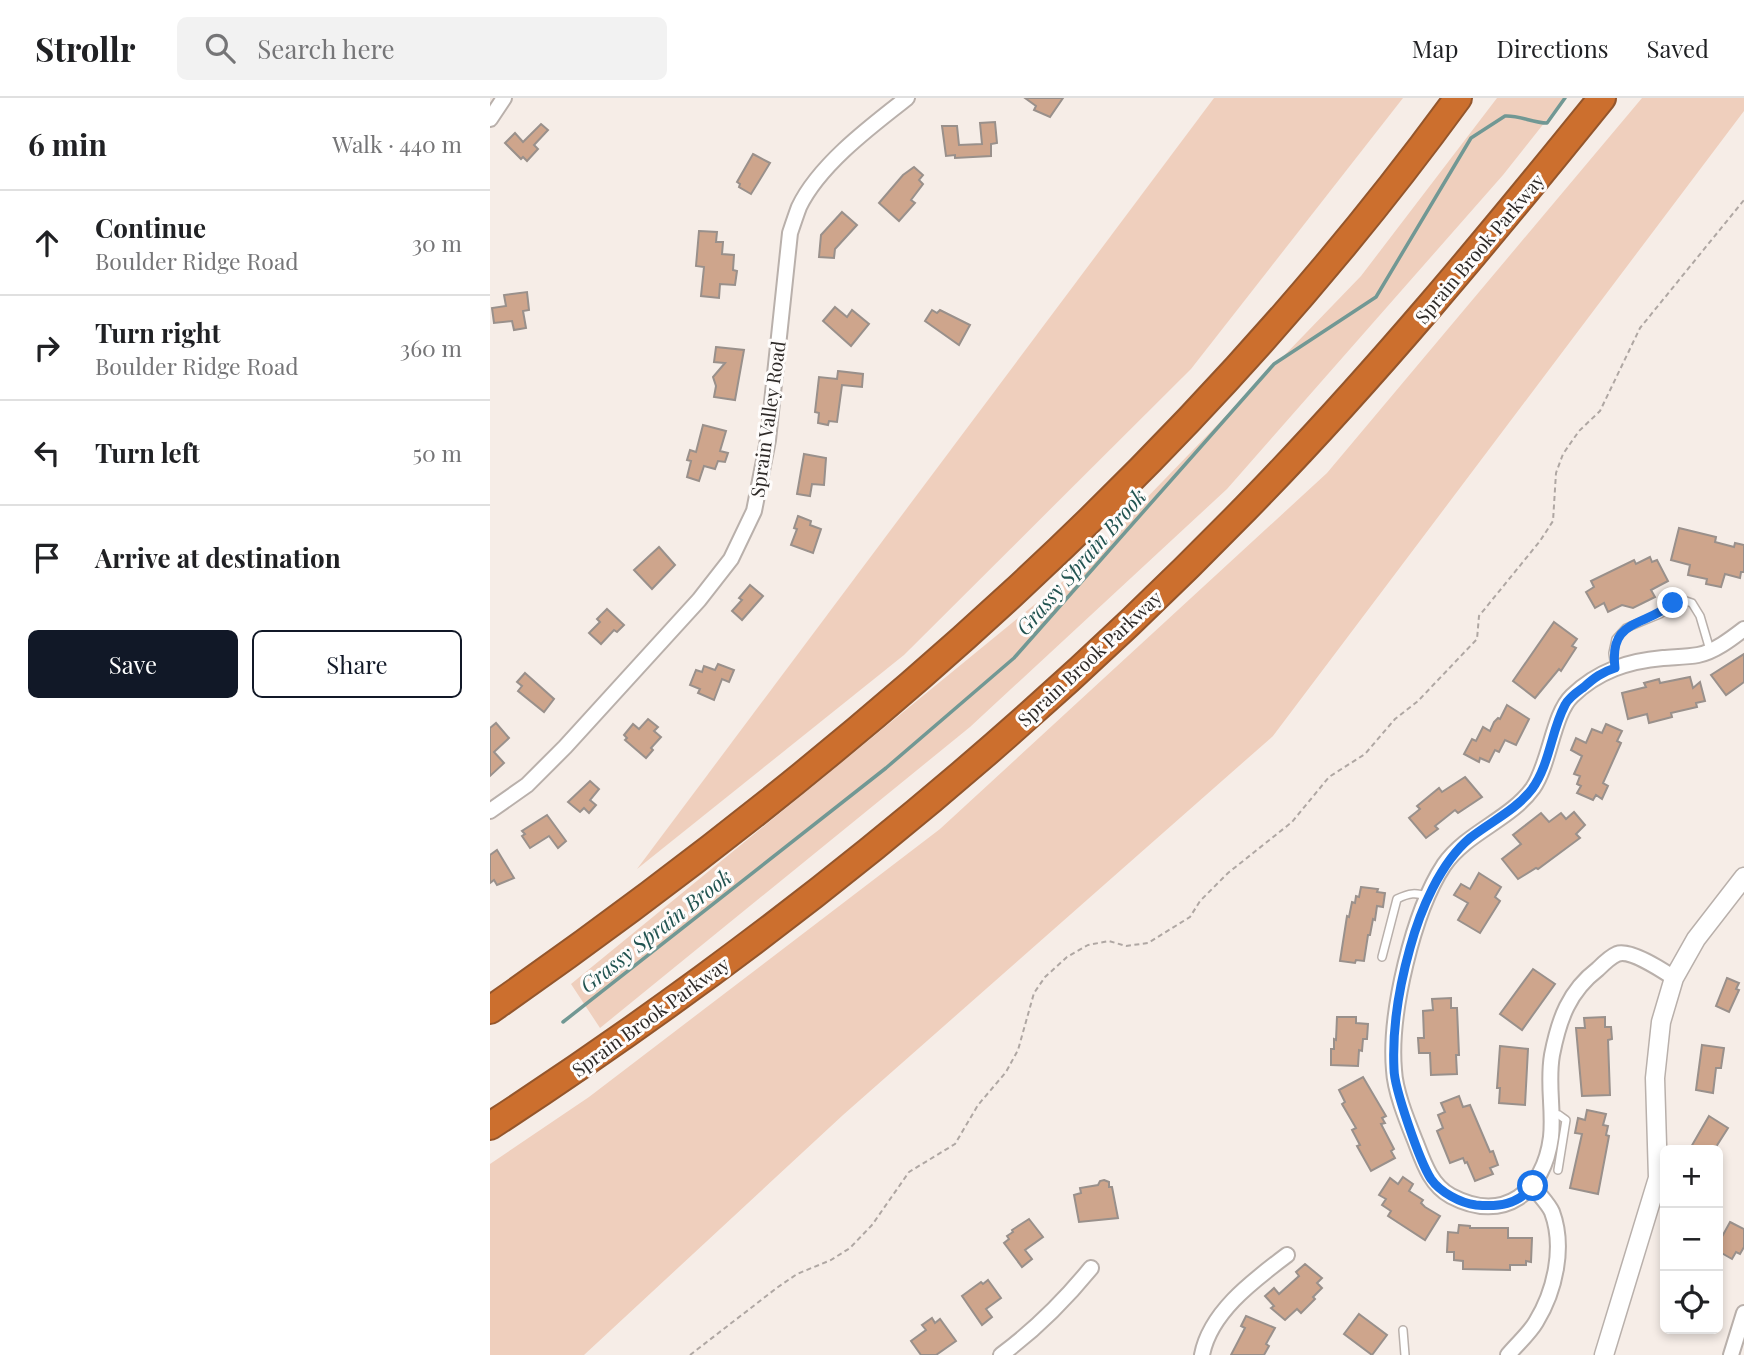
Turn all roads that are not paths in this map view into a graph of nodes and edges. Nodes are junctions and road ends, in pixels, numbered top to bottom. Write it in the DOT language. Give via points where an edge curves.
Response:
graph roads {
  1 [pos="503,98"];
  2 [pos="907,98"];
  3 [pos="1458,98"];
  4 [pos="1602,98"];
  5 [pos="1610,98"];
  6 [pos="490,119"];
  7 [pos="1559,151"];
  8 [pos="1744,629"];
  9 [pos="1710,650"];
  10 [pos="1615,668"];
  11 [pos="490,811"];
  12 [pos="1744,877"];
  13 [pos="1429,898"];
  14 [pos="1382,957"];
  15 [pos="1674,978"];
  16 [pos="490,1010"];
  17 [pos="1550,1113"];
  18 [pos="490,1126"];
  19 [pos="1558,1170"];
  20 [pos="1533,1186"];
  21 [pos="1286,1255"];
  22 [pos="1091,1268"];
  23 [pos="1744,1313"];
  24 [pos="1403,1329"];
  25 [pos="1001,1355"];
  26 [pos="1202,1355"];
  27 [pos="1405,1355"];
  28 [pos="1508,1355"];
  29 [pos="1604,1355"];
  30 [pos="1731,1355"];
  1 -- 6 [label="street"];
  2 -- 11 [label="street, Sprain Valley Road" via="842,153 800,205 790,233 768,440 754,511 731,559 565,747 527,785"];
  3 -- 16 [label="highway" via="1364,220 1265,336 1152,458 1033,574 918,679 783,792 643,901"];
  4 -- 7 [label="highway, Sprain Brook Parkway"];
  5 -- 7 [label="highway"];
  7 -- 18 [label="highway, Sprain Brook Parkway" via="1418,321 1311,440 1059,687 918,810 772,928"];
  8 -- 9 [label="street"];
  9 -- 10 [label="street"];
  9 -- 10 [label="lane" via="1696,610 1683,600 1626,628 1616,639"];
  10 -- 13 [label="street" via="1601,672 1570,697 1532,788 1453,855"];
  12 -- 15 [label="street" via="1696,939"];
  13 -- 14 [label="lane" via="1419,893 1397,899"];
  13 -- 20 [label="street" via="1410,946 1394,1030 1394,1072 1411,1129 1431,1179 1450,1196 1470,1204 1505,1205"];
  15 -- 17 [label="street" via="1638,959 1603,965 1575,989 1552,1054"];
  15 -- 29 [label="street" via="1656,1057 1658,1178"];
  17 -- 19 [label="lane" via="1566,1120"];
  17 -- 20 [label="street" via="1550,1142"];
  20 -- 28 [label="street" via="1551,1211 1556,1270 1535,1324"];
  21 -- 26 [label="street" via="1223,1314"];
  22 -- 25 [label="street" via="1058,1307"];
  23 -- 30 [label="street"];
  24 -- 27 [label="lane"];
}
